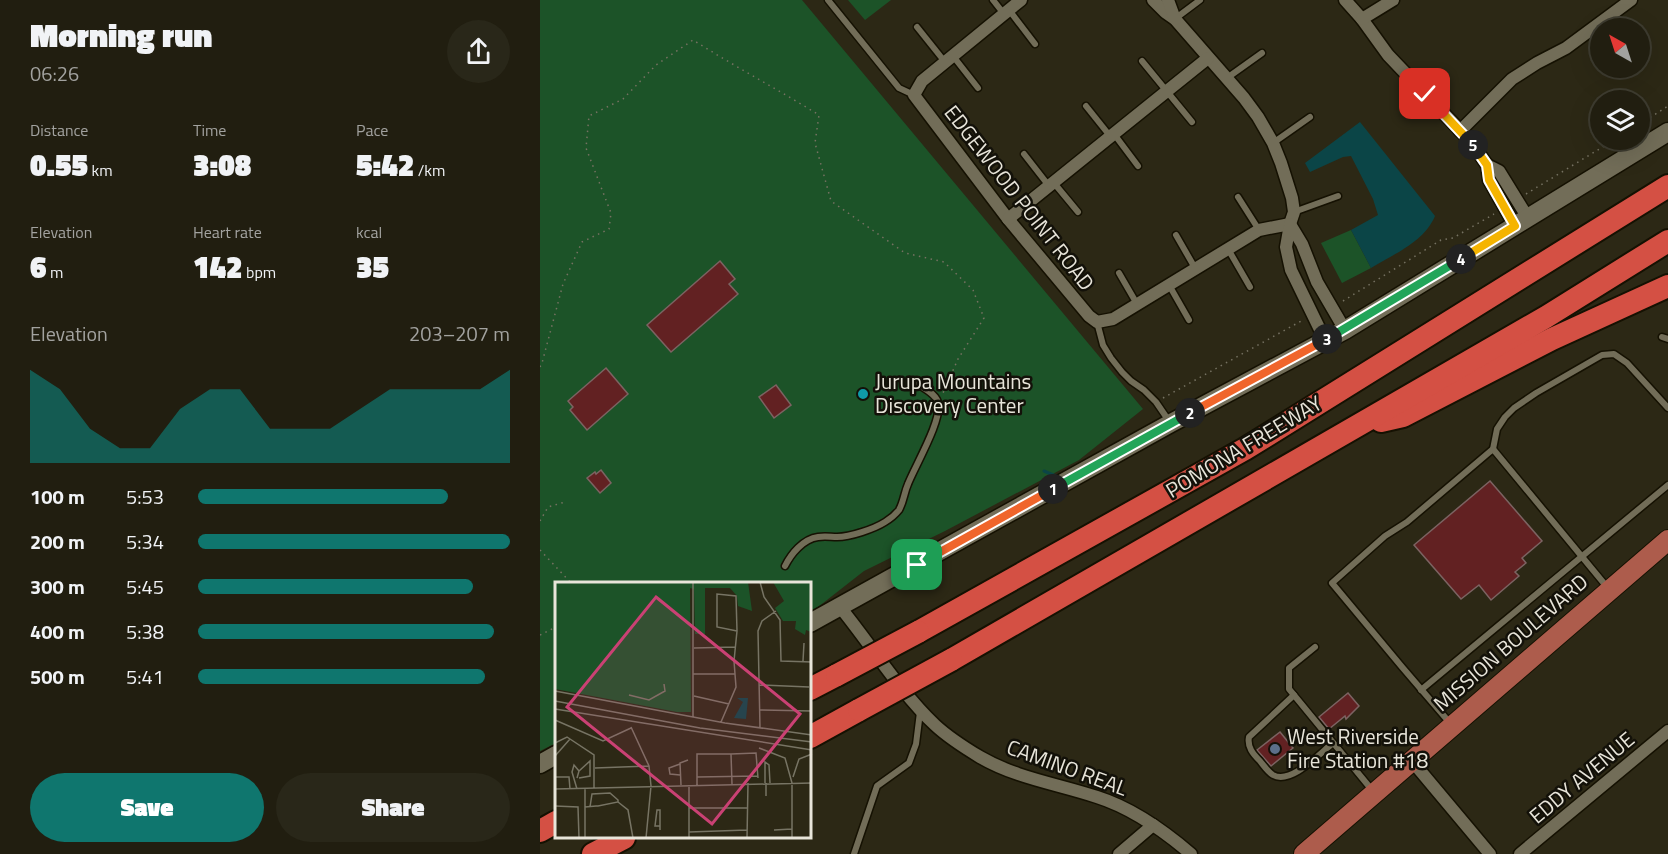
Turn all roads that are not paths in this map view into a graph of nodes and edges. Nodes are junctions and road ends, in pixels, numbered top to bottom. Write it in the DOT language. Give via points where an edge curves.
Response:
graph roads {
  1 [pos="828,0"];
  2 [pos="993,0"];
  3 [pos="1022,0"];
  4 [pos="1153,0"];
  5 [pos="1168,0"];
  6 [pos="1200,0"];
  7 [pos="1345,0"];
  8 [pos="1393,0"];
  9 [pos="1630,0"];
  10 [pos="1007,12"];
  11 [pos="1175,19"];
  12 [pos="1362,19"];
  13 [pos="916,27"];
  14 [pos="1035,44"];
  15 [pos="1263,53"];
  16 [pos="1208,58"];
  17 [pos="949,59"];
  18 [pos="1142,61"];
  19 [pos="1227,79"];
  20 [pos="978,88"];
  21 [pos="1167,92"];
  22 [pos="914,95"];
  23 [pos="1086,106"];
  24 [pos="1310,117"];
  25 [pos="1192,122"];
  26 [pos="1460,131"];
  27 [pos="1668,132"];
  28 [pos="1112,135"];
  29 [pos="1273,143"];
  30 [pos="1024,154"];
  31 [pos="1138,166"];
  32 [pos="1051,184"];
  33 [pos="1668,186"];
  34 [pos="1338,196"];
  35 [pos="1238,197"];
  36 [pos="1078,212"];
  37 [pos="1292,218"];
  38 [pos="1008,219"];
  39 [pos="1521,222"];
  40 [pos="1259,230"];
  41 [pos="1176,235"];
  42 [pos="1668,241"];
  43 [pos="1228,249"];
  44 [pos="1306,258"];
  45 [pos="1290,262"];
  46 [pos="1196,269"];
  47 [pos="1119,273"];
  48 [pos="1168,285"];
  49 [pos="1668,285"];
  50 [pos="1250,287"];
  51 [pos="1137,304"];
  52 [pos="1189,320"];
  53 [pos="1097,322"];
  54 [pos="1345,330"];
  55 [pos="1325,340"];
  56 [pos="910,380"];
  57 [pos="1668,408"];
  58 [pos="1171,423"];
  59 [pos="1350,429"];
  60 [pos="1493,449"];
  61 [pos="1668,485"];
  62 [pos="1668,540"];
  63 [pos="1582,556"];
  64 [pos="785,566"];
  65 [pos="1610,590"];
  66 [pos="840,607"];
  67 [pos="812,622"];
  68 [pos="1315,646"];
  69 [pos="812,688"];
  70 [pos="1421,690"];
  71 [pos="1294,695"];
  72 [pos="920,710"];
  73 [pos="1453,726"];
  74 [pos="1668,731"];
  75 [pos="812,736"];
  76 [pos="1333,742"];
  77 [pos="555,756"];
  78 [pos="1412,760"];
  79 [pos="540,764"];
  80 [pos="1375,793"];
  81 [pos="555,823"];
  82 [pos="1153,825"];
  83 [pos="540,831"];
  84 [pos="620,839"];
  85 [pos="593,854"];
  86 [pos="854,854"];
  87 [pos="1119,854"];
  88 [pos="1191,854"];
  89 [pos="1304,854"];
  90 [pos="1490,854"];
  91 [pos="1520,854"];
  1 -- 22 [label="lane" via="898,88"];
  2 -- 10 [label="lane"];
  3 -- 10 [label="street"];
  4 -- 11 [label="street"];
  5 -- 11 [label="street"];
  6 -- 11 [label="lane"];
  7 -- 12 [label="street"];
  8 -- 12 [label="street"];
  9 -- 26 [label="street" via="1566,48 1512,79"];
  10 -- 14 [label="lane"];
  10 -- 17 [label="street"];
  11 -- 16 [label="street"];
  12 -- 26 [label="street" via="1388,55"];
  13 -- 17 [label="lane"];
  15 -- 19 [label="lane"];
  16 -- 19 [label="street"];
  16 -- 21 [label="street"];
  17 -- 20 [label="lane"];
  17 -- 22 [label="street" via="922,81"];
  18 -- 21 [label="lane"];
  19 -- 29 [label="street"];
  21 -- 25 [label="lane"];
  21 -- 28 [label="street"];
  22 -- 38 [label="street, EDGEWOOD POINT ROAD"];
  23 -- 28 [label="lane"];
  24 -- 29 [label="lane"];
  26 -- 39 [label="street" via="1487,165 1499,171"];
  27 -- 39 [label="street"];
  28 -- 31 [label="lane"];
  28 -- 32 [label="street"];
  29 -- 37 [label="street" via="1292,198"];
  30 -- 32 [label="lane"];
  32 -- 36 [label="lane"];
  32 -- 38 [label="street"];
  33 -- 69 [label="highway, POMONA FREEWAY, bridge" via="1245,449"];
  34 -- 37 [label="lane"];
  35 -- 40 [label="lane"];
  37 -- 40 [label="street"];
  37 -- 44 [label="street"];
  37 -- 45 [label="street" via="1286,247"];
  38 -- 53 [label="street, EDGEWOOD POINT ROAD"];
  39 -- 54 [label="street"];
  40 -- 43 [label="street"];
  41 -- 46 [label="lane"];
  42 -- 59 [label="highway, POMONA FREEWAY" via="1546,317"];
  43 -- 46 [label="street"];
  43 -- 50 [label="lane"];
  44 -- 45 [label="street"];
  44 -- 54 [label="street"];
  45 -- 55 [label="street"];
  46 -- 48 [label="street"];
  47 -- 51 [label="lane"];
  48 -- 51 [label="street"];
  48 -- 52 [label="lane"];
  49 -- 59 [label="highway" via="1552,339 1402,417"];
  51 -- 53 [label="street" via="1113,319"];
  53 -- 58 [label="lane" via="1111,358 1156,402"];
  54 -- 55 [label="street"];
  55 -- 58 [label="street"];
  56 -- 64 [label="lane" via="934,395 938,402 936,423 897,512 883,524 862,531 815,537 790,555"];
  57 -- 60 [label="lane" via="1627,363 1614,354 1602,355 1514,408 1497,429"];
  58 -- 66 [label="street"];
  59 -- 75 [label="highway, POMONA FREEWAY, bridge"];
  60 -- 63 [label="lane"];
  60 -- 70 [label="lane" via="1332,583"];
  61 -- 63 [label="lane"];
  62 -- 65 [label="main road, MISSION BOULEVARD"];
  63 -- 65 [label="lane"];
  63 -- 70 [label="lane"];
  65 -- 73 [label="main road, MISSION BOULEVARD"];
  66 -- 67 [label="street"];
  66 -- 72 [label="street, CAMINO REAL"];
  68 -- 71 [label="lane" via="1289,668 1289,689"];
  70 -- 73 [label="lane"];
  71 -- 76 [label="lane"];
  71 -- 76 [label="lane" via="1249,736 1254,755 1275,776 1282,777 1296,773"];
  72 -- 82 [label="street, CAMINO REAL" via="937,727 982,758 1017,774 1099,797"];
  72 -- 86 [label="lane" via="909,763 877,786"];
  73 -- 78 [label="main road, MISSION BOULEVARD"];
  74 -- 91 [label="street, EDDY AVENUE"];
  76 -- 80 [label="lane"];
  77 -- 79 [label="street"];
  78 -- 80 [label="main road, MISSION BOULEVARD"];
  78 -- 90 [label="street"];
  80 -- 89 [label="main road, MISSION BOULEVARD"];
  81 -- 83 [label="highway"];
  82 -- 87 [label="street"];
  82 -- 88 [label="street, CAMINO REAL"];
  84 -- 85 [label="highway"];
}
